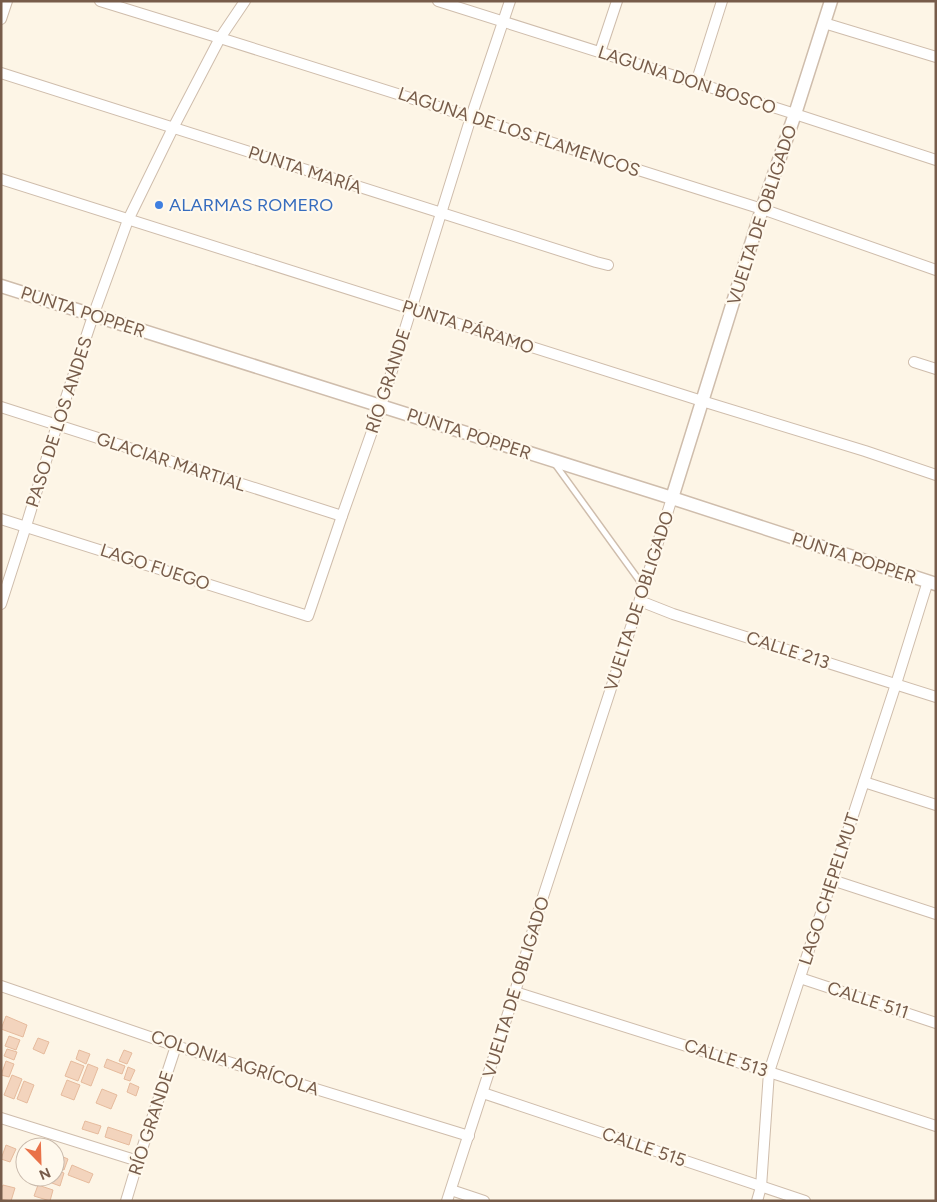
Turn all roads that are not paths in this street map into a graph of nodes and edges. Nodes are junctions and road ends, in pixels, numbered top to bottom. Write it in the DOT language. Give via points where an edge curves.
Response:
graph roads {
  1 [pos="7,1"];
  2 [pos="100,1"];
  3 [pos="245,1"];
  4 [pos="438,1"];
  5 [pos="510,1"];
  6 [pos="617,1"];
  7 [pos="722,1"];
  8 [pos="831,1"];
  9 [pos="1,18"];
  10 [pos="504,22"];
  11 [pos="824,23"];
  12 [pos="220,38"];
  13 [pos="600,52"];
  14 [pos="936,57"];
  15 [pos="1,73"];
  16 [pos="696,83"];
  17 [pos="795,114"];
  18 [pos="471,117"];
  19 [pos="173,128"];
  20 [pos="936,160"];
  21 [pos="1,180"];
  22 [pos="762,210"];
  23 [pos="440,213"];
  24 [pos="128,220"];
  25 [pos="608,265"];
  26 [pos="936,270"];
  27 [pos="1,286"];
  28 [pos="410,309"];
  29 [pos="93,316"];
  30 [pos="914,362"];
  31 [pos="936,368"];
  32 [pos="702,401"];
  33 [pos="381,406"];
  34 [pos="1,407"];
  35 [pos="57,425"];
  36 [pos="552,461"];
  37 [pos="936,474"];
  38 [pos="672,498"];
  39 [pos="342,516"];
  40 [pos="1,519"];
  41 [pos="26,526"];
  42 [pos="932,583"];
  43 [pos="644,587"];
  44 [pos="640,601"];
  45 [pos="1,604"];
  46 [pos="308,616"];
  47 [pos="896,684"];
  48 [pos="936,697"];
  49 [pos="864,782"];
  50 [pos="936,805"];
  51 [pos="832,880"];
  52 [pos="936,914"];
  53 [pos="800,978"];
  54 [pos="1,986"];
  55 [pos="515,992"];
  56 [pos="936,1023"];
  57 [pos="176,1046"];
  58 [pos="769,1072"];
  59 [pos="483,1093"];
  60 [pos="1,1118"];
  61 [pos="936,1126"];
  62 [pos="469,1136"];
  63 [pos="138,1161"];
  64 [pos="762,1187"];
  65 [pos="451,1190"];
  66 [pos="126,1201"];
  67 [pos="447,1201"];
  68 [pos="484,1201"];
  69 [pos="757,1201"];
  70 [pos="805,1201"];
  1 -- 9 [label="street"];
  2 -- 12 [label="street, LAGUNA DE LOS FLAMENCOS"];
  3 -- 12 [label="street, PASO DE LOS ANDES"];
  4 -- 10 [label="street, LAGUNA DON BOSCO"];
  5 -- 10 [label="street, RÍO GRANDE"];
  6 -- 13 [label="street"];
  7 -- 16 [label="street"];
  8 -- 11 [label="street, VUELTA DE OBLIGADO"];
  10 -- 13 [label="street, LAGUNA DON BOSCO"];
  10 -- 18 [label="street, RÍO GRANDE"];
  11 -- 14 [label="street"];
  11 -- 17 [label="street, VUELTA DE OBLIGADO"];
  12 -- 18 [label="street, LAGUNA DE LOS FLAMENCOS"];
  12 -- 19 [label="street, PASO DE LOS ANDES"];
  13 -- 16 [label="street, LAGUNA DON BOSCO"];
  15 -- 19 [label="street, PUNTA MARÍA"];
  16 -- 17 [label="street, LAGUNA DON BOSCO"];
  17 -- 20 [label="street, LAGUNA DON BOSCO"];
  17 -- 22 [label="street, VUELTA DE OBLIGADO"];
  18 -- 22 [label="street, LAGUNA DE LOS FLAMENCOS"];
  18 -- 23 [label="street, RÍO GRANDE"];
  19 -- 23 [label="street, PUNTA MARÍA"];
  19 -- 24 [label="street, PASO DE LOS ANDES"];
  21 -- 24 [label="street, PUNTA PÁRAMO"];
  22 -- 26 [label="street, LAGUNA DE LOS FLAMENCOS"];
  22 -- 32 [label="street, VUELTA DE OBLIGADO"];
  23 -- 25 [label="street, PUNTA MARÍA"];
  23 -- 28 [label="street, RÍO GRANDE"];
  24 -- 28 [label="street, PUNTA PÁRAMO"];
  24 -- 29 [label="street, PASO DE LOS ANDES"];
  27 -- 29 [label="street, PUNTA POPPER"];
  28 -- 32 [label="street, PUNTA PÁRAMO"];
  28 -- 33 [label="street, RÍO GRANDE"];
  29 -- 33 [label="street, PUNTA POPPER"];
  29 -- 35 [label="street, PASO DE LOS ANDES"];
  30 -- 31 [label="street"];
  32 -- 37 [label="street, PUNTA PÁRAMO"];
  32 -- 38 [label="street, VUELTA DE OBLIGADO"];
  33 -- 36 [label="street, PUNTA POPPER"];
  33 -- 39 [label="street, RÍO GRANDE"];
  34 -- 35 [label="street, GLACIAR MARTIAL"];
  35 -- 39 [label="street, GLACIAR MARTIAL"];
  35 -- 41 [label="street, PASO DE LOS ANDES"];
  36 -- 38 [label="street, PUNTA POPPER"];
  36 -- 43 [label="lane"];
  38 -- 42 [label="street, PUNTA POPPER"];
  38 -- 43 [label="street, VUELTA DE OBLIGADO"];
  39 -- 46 [label="street, RÍO GRANDE"];
  40 -- 41 [label="street, LAGO FUEGO"];
  41 -- 45 [label="street, PASO DE LOS ANDES"];
  41 -- 46 [label="street, LAGO FUEGO"];
  42 -- 47 [label="street, LAGO CHEPELMUT"];
  43 -- 44 [label="street, VUELTA DE OBLIGADO"];
  44 -- 47 [label="street, CALLE 213"];
  44 -- 55 [label="street, VUELTA DE OBLIGADO"];
  47 -- 48 [label="street, CALLE 213"];
  47 -- 49 [label="street, LAGO CHEPELMUT"];
  49 -- 50 [label="street"];
  49 -- 51 [label="street, LAGO CHEPELMUT"];
  51 -- 52 [label="street"];
  51 -- 53 [label="street, LAGO CHEPELMUT"];
  53 -- 56 [label="street, CALLE 511"];
  53 -- 58 [label="street, LAGO CHEPELMUT"];
  54 -- 57 [label="street, COLONIA AGRÍCOLA"];
  55 -- 58 [label="street, CALLE 513"];
  55 -- 59 [label="street, VUELTA DE OBLIGADO"];
  57 -- 62 [label="street, COLONIA AGRÍCOLA"];
  57 -- 63 [label="street, RÍO GRANDE"];
  58 -- 61 [label="street, CALLE 513"];
  58 -- 64 [label="street, LAGO CHEPELMUT"];
  59 -- 62 [label="street, VUELTA DE OBLIGADO"];
  59 -- 64 [label="street, CALLE 515"];
  60 -- 63 [label="street"];
  62 -- 65 [label="street, VUELTA DE OBLIGADO"];
  63 -- 66 [label="street, RÍO GRANDE"];
  64 -- 69 [label="street, LAGO CHEPELMUT"];
  64 -- 70 [label="street, CALLE 515"];
  65 -- 67 [label="street, VUELTA DE OBLIGADO"];
  65 -- 68 [label="street"];
}
